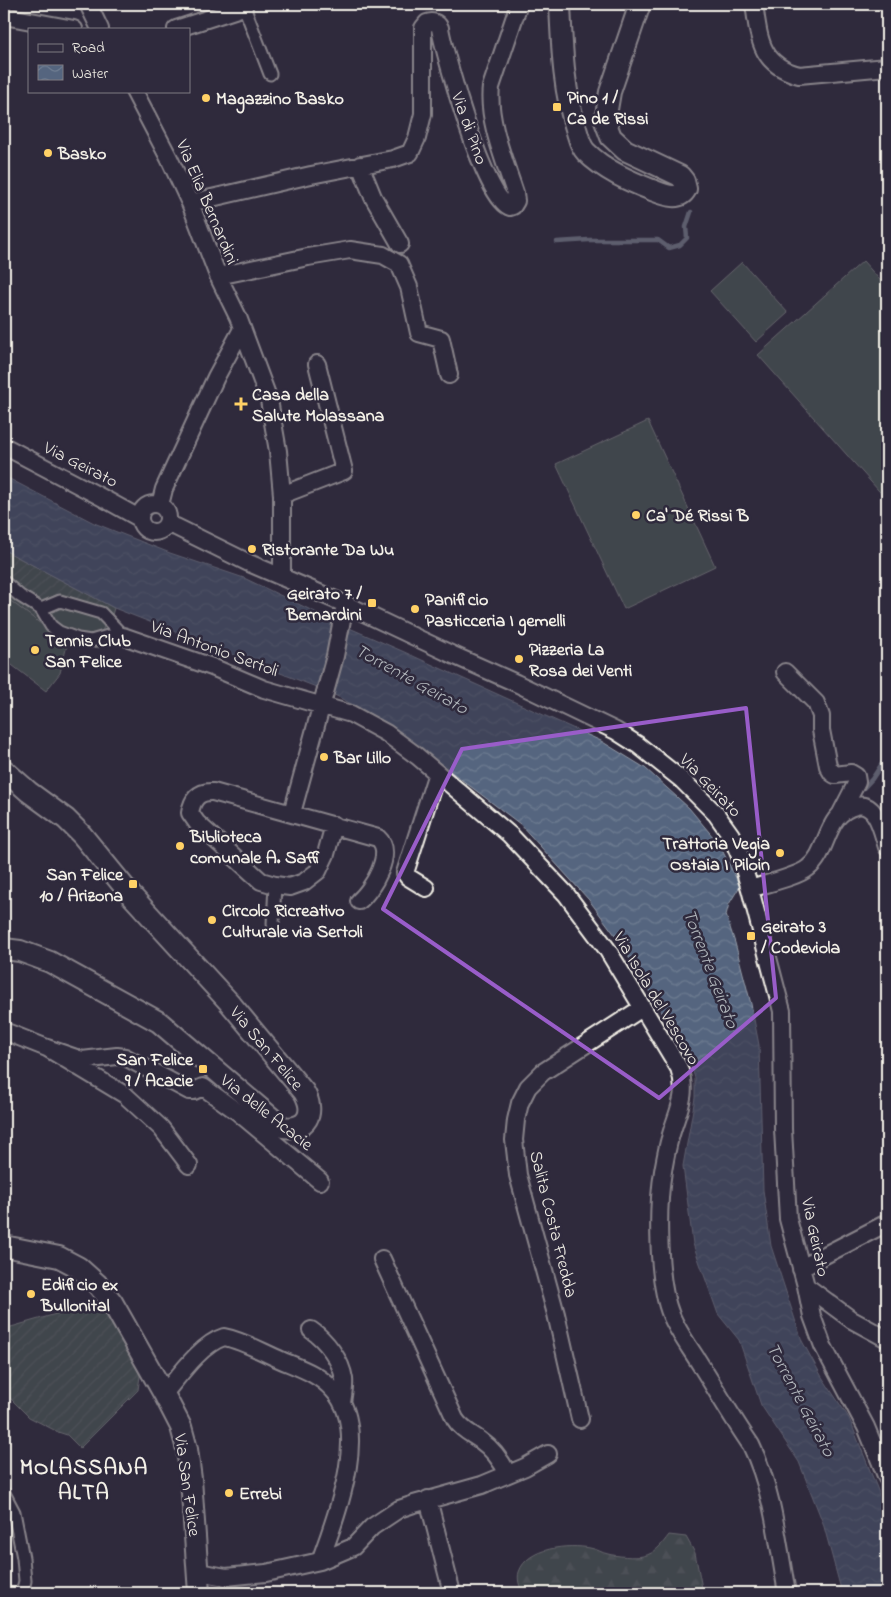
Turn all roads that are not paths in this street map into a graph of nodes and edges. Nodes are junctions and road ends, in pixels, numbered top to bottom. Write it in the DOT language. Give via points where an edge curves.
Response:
graph roads {
  1 [pos="88,4"];
  2 [pos="519,4"];
  3 [pos="560,4"];
  4 [pos="640,4"];
  5 [pos="754,4"];
  6 [pos="243,5"];
  7 [pos="4,16"];
  8 [pos="69,28"];
  9 [pos="100,28"];
  10 [pos="179,28"];
  11 [pos="887,67"];
  12 [pos="270,74"];
  13 [pos="135,92"];
  14 [pos="360,165"];
  15 [pos="190,203"];
  16 [pos="400,244"];
  17 [pos="218,276"];
  18 [pos="242,330"];
  19 [pos="317,364"];
  20 [pos="449,376"];
  21 [pos="4,446"];
  22 [pos="282,495"];
  23 [pos="160,505"];
  24 [pos="140,518"];
  25 [pos="167,525"];
  26 [pos="282,577"];
  27 [pos="4,582"];
  28 [pos="345,604"];
  29 [pos="41,609"];
  30 [pos="124,636"];
  31 [pos="785,672"];
  32 [pos="322,705"];
  33 [pos="4,770"];
  34 [pos="437,773"];
  35 [pos="292,813"];
  36 [pos="841,813"];
  37 [pos="334,825"];
  38 [pos="887,847"];
  39 [pos="275,886"];
  40 [pos="426,888"];
  41 [pos="750,888"];
  42 [pos="359,901"];
  43 [pos="273,924"];
  44 [pos="5,948"];
  45 [pos="642,1008"];
  46 [pos="4,1031"];
  47 [pos="47,1048"];
  48 [pos="189,1164"];
  49 [pos="320,1180"];
  50 [pos="887,1223"];
  51 [pos="4,1246"];
  52 [pos="382,1259"];
  53 [pos="801,1269"];
  54 [pos="806,1286"];
  55 [pos="310,1330"];
  56 [pos="887,1339"];
  57 [pos="164,1394"];
  58 [pos="342,1403"];
  59 [pos="580,1419"];
  60 [pos="548,1454"];
  61 [pos="884,1468"];
  62 [pos="508,1474"];
  63 [pos="4,1493"];
  64 [pos="428,1500"];
  65 [pos="320,1561"];
  66 [pos="198,1572"];
  67 [pos="22,1593"];
  68 [pos="199,1593"];
  69 [pos="452,1593"];
  70 [pos="787,1593"];
  1 -- 9 [label="street"];
  2 -- 14 [label="street, Via di Pino" via="489,101 516,193 513,206 503,204 493,188 466,123 440,28 433,22 424,25 422,31 423,114 418,138 410,153"];
  3 -- 4 [label="street" via="562,64 569,110 582,146 605,167 634,182 663,194 680,196 686,189 680,176 625,150 611,136 605,121 610,92"];
  5 -- 11 [label="street" via="763,48 774,62 789,72 799,75"];
  6 -- 10 [label="street"];
  6 -- 12 [label="street"];
  7 -- 8 [label="street"];
  13 -- 15 [label="street, Via Elia Bernardini"];
  14 -- 15 [label="street, Via di Pino"];
  14 -- 16 [label="street" via="372,196"];
  15 -- 17 [label="street, Via Elia Bernardini"];
  17 -- 18 [label="street, Via Elia Bernardini"];
  17 -- 20 [label="street" via="350,250 384,255 399,264 409,287 418,333 441,339"];
  18 -- 22 [label="street, Via Elia Bernardini" via="269,400"];
  18 -- 23 [label="street" via="216,377 164,489"];
  19 -- 22 [label="street" via="344,472"];
  21 -- 24 [label="street, Via Geirato"];
  22 -- 26 [label="street, Via Elia Bernardini"];
  23 -- 24 [label="street" via="146,506"];
  23 -- 25 [label="street" via="167,511"];
  24 -- 25 [label="street, Via Geirato" via="143,527 150,532 160,532"];
  25 -- 26 [label="street, Via Geirato"];
  26 -- 28 [label="street, Via Geirato"];
  27 -- 29 [label="street"];
  28 -- 32 [label="street"];
  28 -- 41 [label="street, Via Geirato" via="616,731 638,745 682,780 716,814 740,856"];
  29 -- 30 [label="street, Via Antonio Sertoli" via="60,601 101,613"];
  29 -- 30 [label="street" via="51,626 78,639 91,641"];
  30 -- 32 [label="street, Via Antonio Sertoli" via="264,689"];
  31 -- 36 [label="street" via="816,703 829,770 835,774 851,773 856,776 857,782"];
  32 -- 34 [label="street, Via Isola del Vescovo" via="351,714 386,732"];
  32 -- 35 [label="street"];
  33 -- 44 [label="street, Via San Felice" via="82,835 131,895 229,1002 304,1092 308,1104 306,1120 298,1127 282,1127 158,1022 50,962"];
  34 -- 40 [label="street" via="405,873"];
  34 -- 45 [label="street, Via Isola del Vescovo" via="510,834 566,894 607,950"];
  35 -- 37 [label="street"];
  35 -- 39 [label="street" via="213,792 201,793 191,807 190,813 197,823 261,881"];
  36 -- 38 [label="street" via="856,806 868,806 876,816"];
  36 -- 41 [label="street" via="817,858 808,868"];
  37 -- 39 [label="street" via="318,871 304,882 290,887"];
  37 -- 42 [label="street" via="382,841 381,867 372,887"];
  39 -- 43 [label="street"];
  41 -- 53 [label="street, Via Geirato" via="782,1011 788,1219"];
  45 -- 59 [label="street, Salita Costa Fredda" via="543,1072 528,1088 516,1120 514,1140 518,1175 556,1314"];
  45 -- 70 [label="street, Via Isola del Vescovo" via="679,1068 684,1092 663,1173 660,1225 666,1299 690,1349 758,1460"];
  46 -- 47 [label="street, Via delle Acacie"];
  47 -- 48 [label="street, Via delle Acacie" via="125,1095 161,1128"];
  47 -- 49 [label="street, Via delle Acacie" via="82,1060 126,1056 189,1091 203,1087"];
  50 -- 53 [label="street"];
  51 -- 57 [label="street, Via San Felice" via="59,1257 78,1267 97,1284 112,1302"];
  52 -- 62 [label="street" via="455,1419 461,1428 482,1441 500,1459"];
  53 -- 54 [label="street, Via Geirato"];
  54 -- 56 [label="street" via="852,1320"];
  54 -- 61 [label="street, Via Geirato" via="822,1346 866,1427"];
  55 -- 58 [label="street" via="320,1336 341,1369 344,1379"];
  57 -- 58 [label="street" via="194,1359 212,1342 224,1336 314,1373 335,1391"];
  57 -- 66 [label="street, Via San Felice" via="181,1427 187,1449"];
  58 -- 65 [label="street" via="347,1413 351,1442 340,1502"];
  60 -- 62 [label="street"];
  62 -- 64 [label="street"];
  63 -- 67 [label="street" via="14,1512 23,1558"];
  64 -- 65 [label="street" via="399,1509 372,1527 352,1547"];
  64 -- 69 [label="street"];
  65 -- 66 [label="street" via="266,1573 226,1577"];
  66 -- 68 [label="street, Via San Felice"];
}
